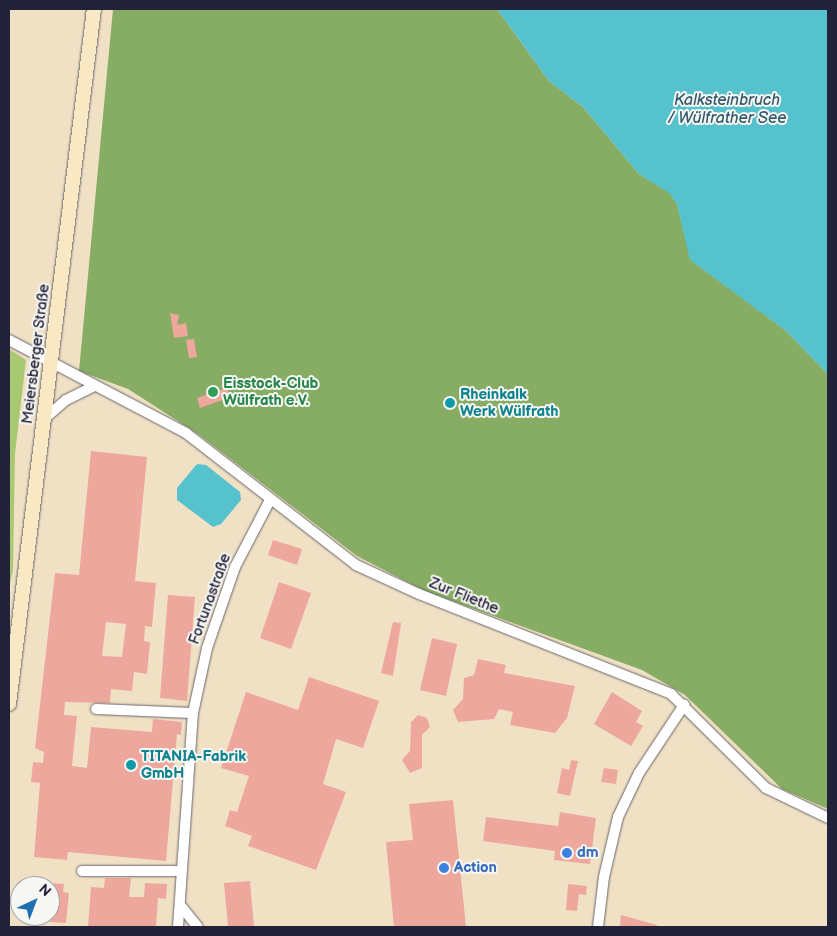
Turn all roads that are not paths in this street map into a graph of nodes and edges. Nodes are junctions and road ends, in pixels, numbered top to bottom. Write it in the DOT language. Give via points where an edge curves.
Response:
graph roads {
  1 [pos="94,9"];
  2 [pos="9,340"];
  3 [pos="53,364"];
  4 [pos="93,387"];
  5 [pos="44,419"];
  6 [pos="270,500"];
  7 [pos="9,704"];
  8 [pos="684,705"];
  9 [pos="96,709"];
  10 [pos="193,713"];
  11 [pos="828,818"];
  12 [pos="82,871"];
  13 [pos="180,871"];
  14 [pos="180,905"];
  15 [pos="178,927"];
  16 [pos="198,927"];
  17 [pos="598,927"];
  1 -- 3 [label="main road, Meiersberger Straße"];
  2 -- 3 [label="street, Zur Fliethe"];
  3 -- 4 [label="street, Zur Fliethe"];
  3 -- 5 [label="main road, Meiersberger Straße"];
  4 -- 5 [label="street" via="66,400"];
  4 -- 6 [label="street, Zur Fliethe" via="186,433"];
  5 -- 7 [label="main road, Meiersberger Straße"];
  6 -- 8 [label="street, Zur Fliethe" via="332,550 387,580 656,687"];
  6 -- 10 [label="street, Fortunastraße" via="235,567 207,648"];
  8 -- 11 [label="street, Zur Fliethe" via="766,788"];
  8 -- 17 [label="street" via="639,773 618,817 604,877"];
  9 -- 10 [label="street"];
  10 -- 13 [label="street, Fortunastraße"];
  12 -- 13 [label="street"];
  13 -- 14 [label="street, Fortunastraße"];
  14 -- 15 [label="street, Fortunastraße"];
  14 -- 16 [label="street"];
}
